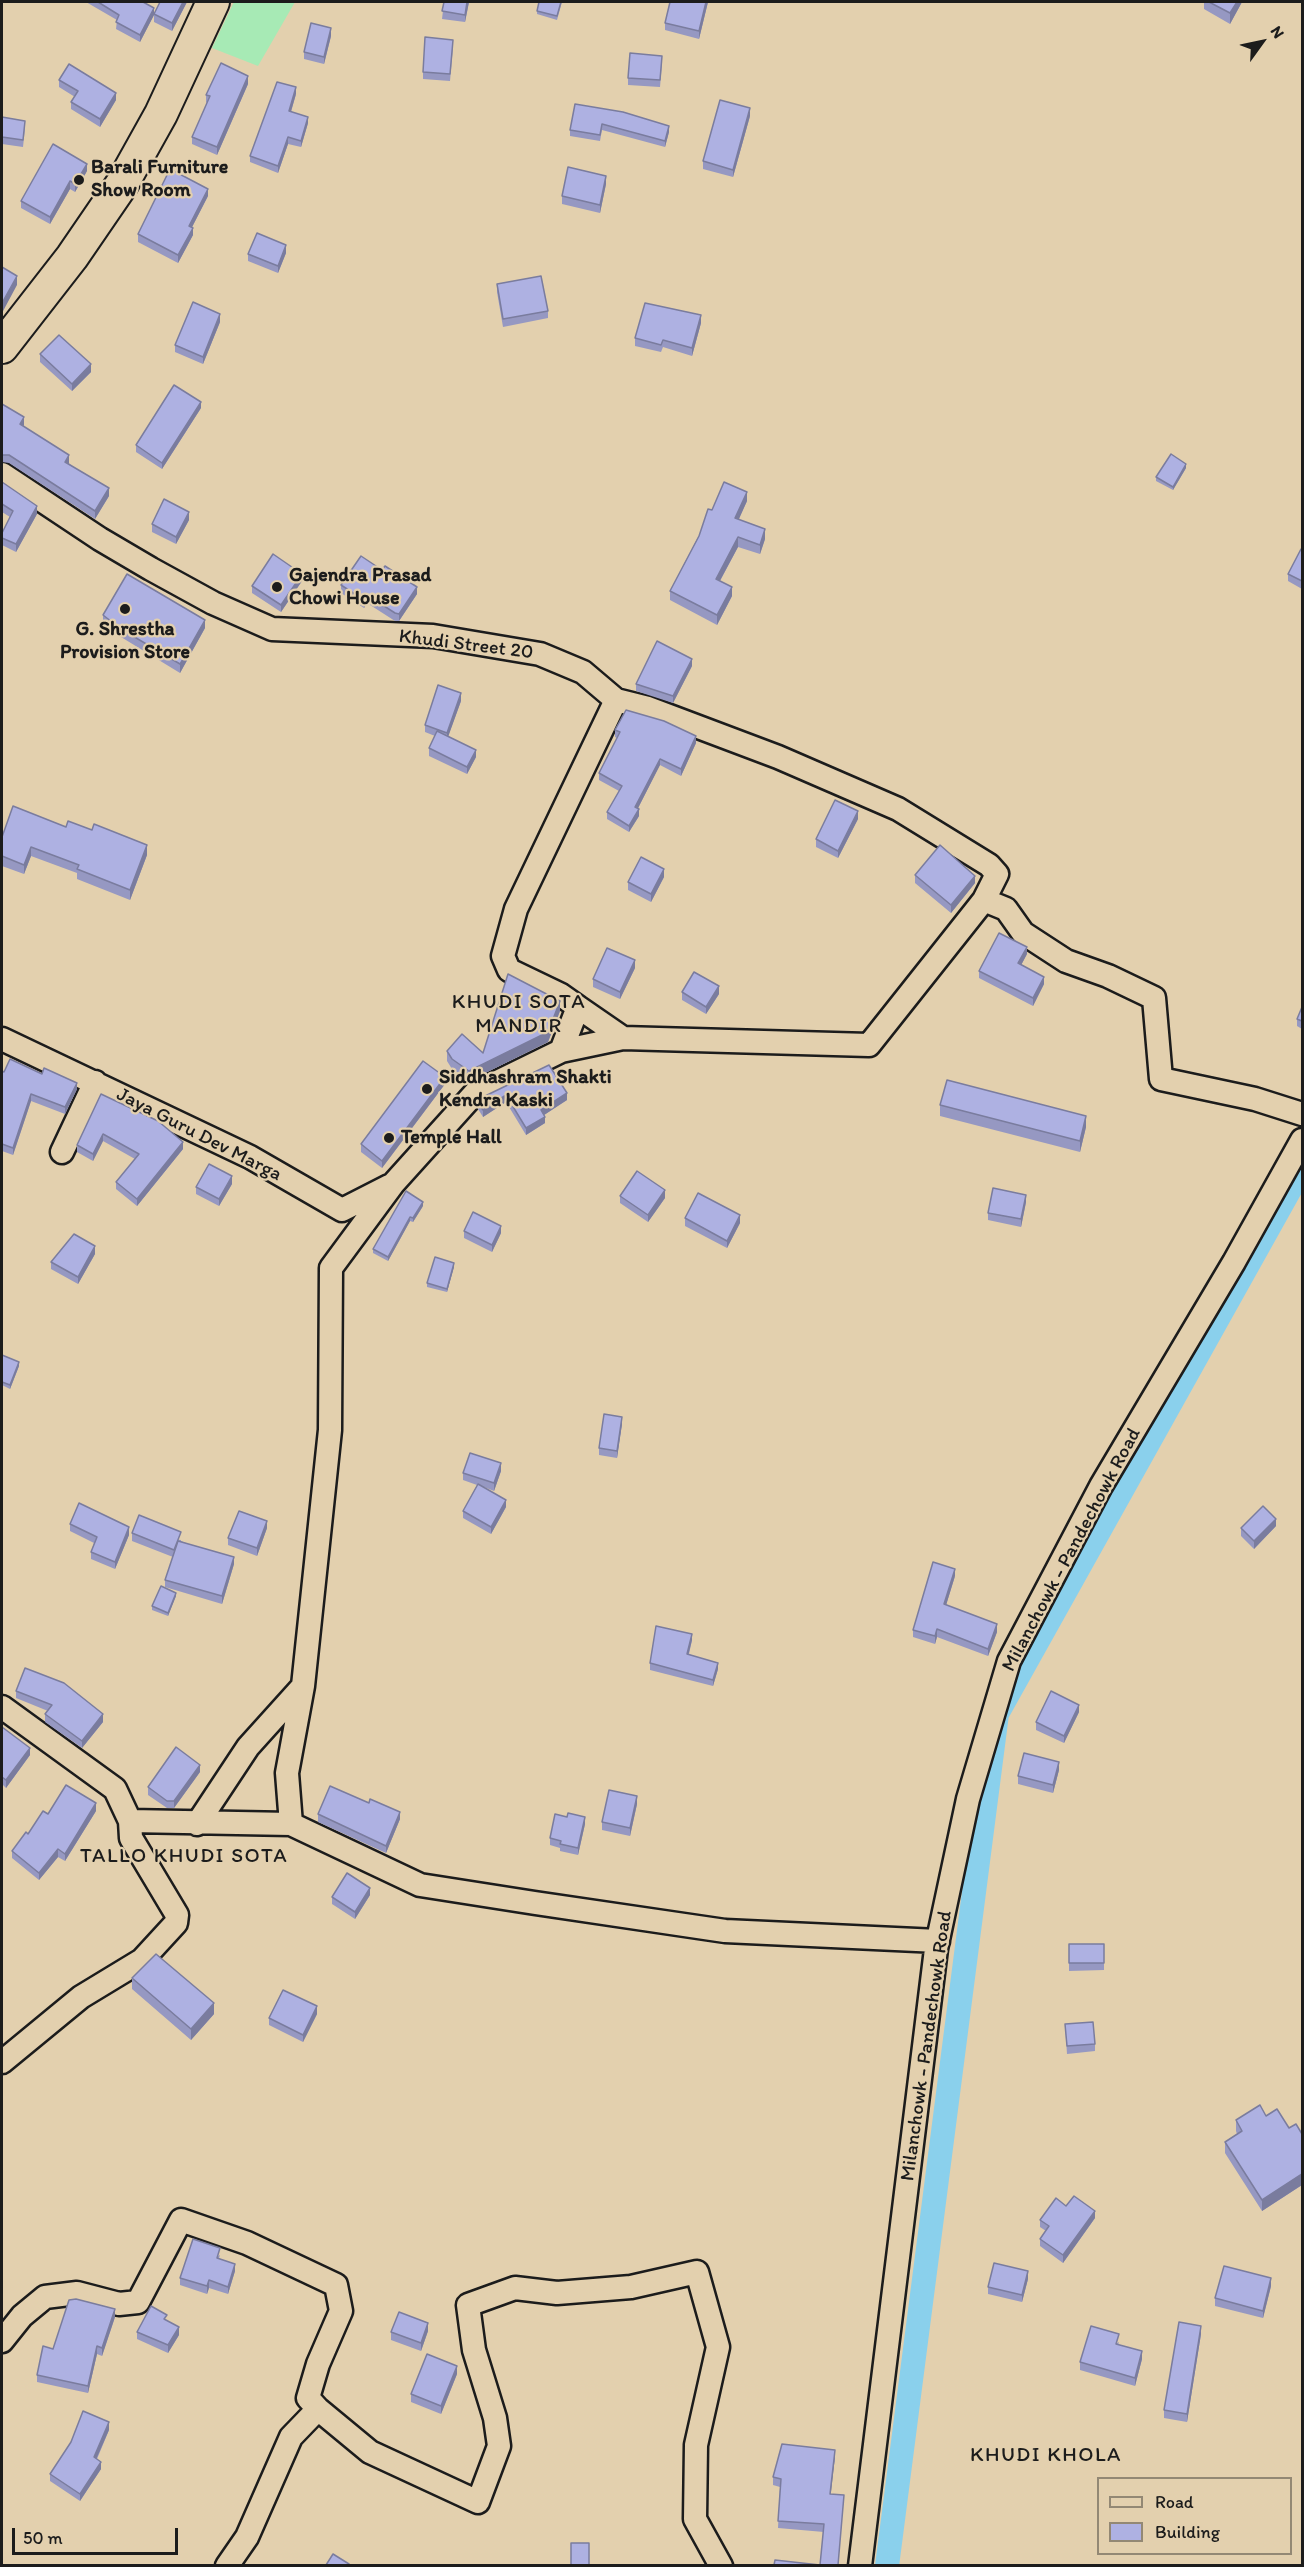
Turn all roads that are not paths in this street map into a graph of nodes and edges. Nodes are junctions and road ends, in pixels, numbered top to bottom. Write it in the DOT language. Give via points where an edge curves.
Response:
graph roads {
  1 [pos="213,2"];
  2 [pos="2,347"];
  3 [pos="2,474"];
  4 [pos="616,700"];
  5 [pos="984,900"];
  6 [pos="578,1007"];
  7 [pos="623,1038"];
  8 [pos="2,1039"];
  9 [pos="561,1051"];
  10 [pos="95,1083"];
  11 [pos="1302,1114"];
  12 [pos="1302,1140"];
  13 [pos="62,1152"];
  14 [pos="393,1184"];
  15 [pos="342,1210"];
  16 [pos="345,1249"];
  17 [pos="303,1686"];
  18 [pos="2,1707"];
  19 [pos="130,1821"];
  20 [pos="196,1824"];
  21 [pos="291,1824"];
  22 [pos="938,1941"];
  23 [pos="2,2062"];
  24 [pos="2,2341"];
  25 [pos="318,2409"];
  26 [pos="227,2565"];
  27 [pos="721,2565"];
  28 [pos="861,2565"];
  1 -- 2 [label="main road" via="161,114 122,184 72,257"];
  3 -- 4 [label="street, Khudi Street 20" via="151,569 272,629 432,636 540,654 583,672"];
  4 -- 5 [label="street, Khudi Street 20" via="648,708 778,757 898,809 989,865 997,874"];
  4 -- 6 [label="street" via="516,909 503,956 509,970"];
  5 -- 7 [label="street" via="869,1045"];
  5 -- 11 [label="street" via="1006,909 1023,933 1066,961 1154,998 1161,1079 1255,1099"];
  6 -- 7 [label="street"];
  6 -- 9 [label="street"];
  7 -- 9 [label="street"];
  8 -- 10 [label="street, Jaya Guru Dev Marga"];
  9 -- 14 [label="street" via="475,1093"];
  10 -- 13 [label="street"];
  10 -- 15 [label="street, Jaya Guru Dev Marga" via="250,1157"];
  12 -- 22 [label="street, Milanchowk - Pandechowk Road" via="1101,1486 1009,1661 968,1799"];
  14 -- 15 [label="street"];
  14 -- 16 [label="street"];
  15 -- 16 [label="street"];
  16 -- 17 [label="street" via="331,1268 330,1430"];
  17 -- 20 [label="street" via="248,1747"];
  17 -- 21 [label="street" via="287,1773"];
  18 -- 19 [label="street" via="115,1789"];
  19 -- 20 [label="street"];
  19 -- 23 [label="street" via="131,1838 177,1915 176,1923 142,1960 81,1996"];
  20 -- 21 [label="street"];
  21 -- 22 [label="street" via="420,1885 724,1931"];
  22 -- 28 [label="street, Milanchowk - Pandechowk Road"];
  24 -- 25 [label="street" via="22,2316 45,2297 77,2293 119,2304 138,2302 181,2220 247,2243 336,2285 341,2311 308,2398"];
  25 -- 26 [label="street" via="291,2437 247,2537"];
  25 -- 27 [label="street" via="370,2452 478,2502 499,2446 495,2418 474,2350 468,2305 515,2288 557,2293 631,2287 698,2272 718,2347 696,2445 695,2519"];
}
